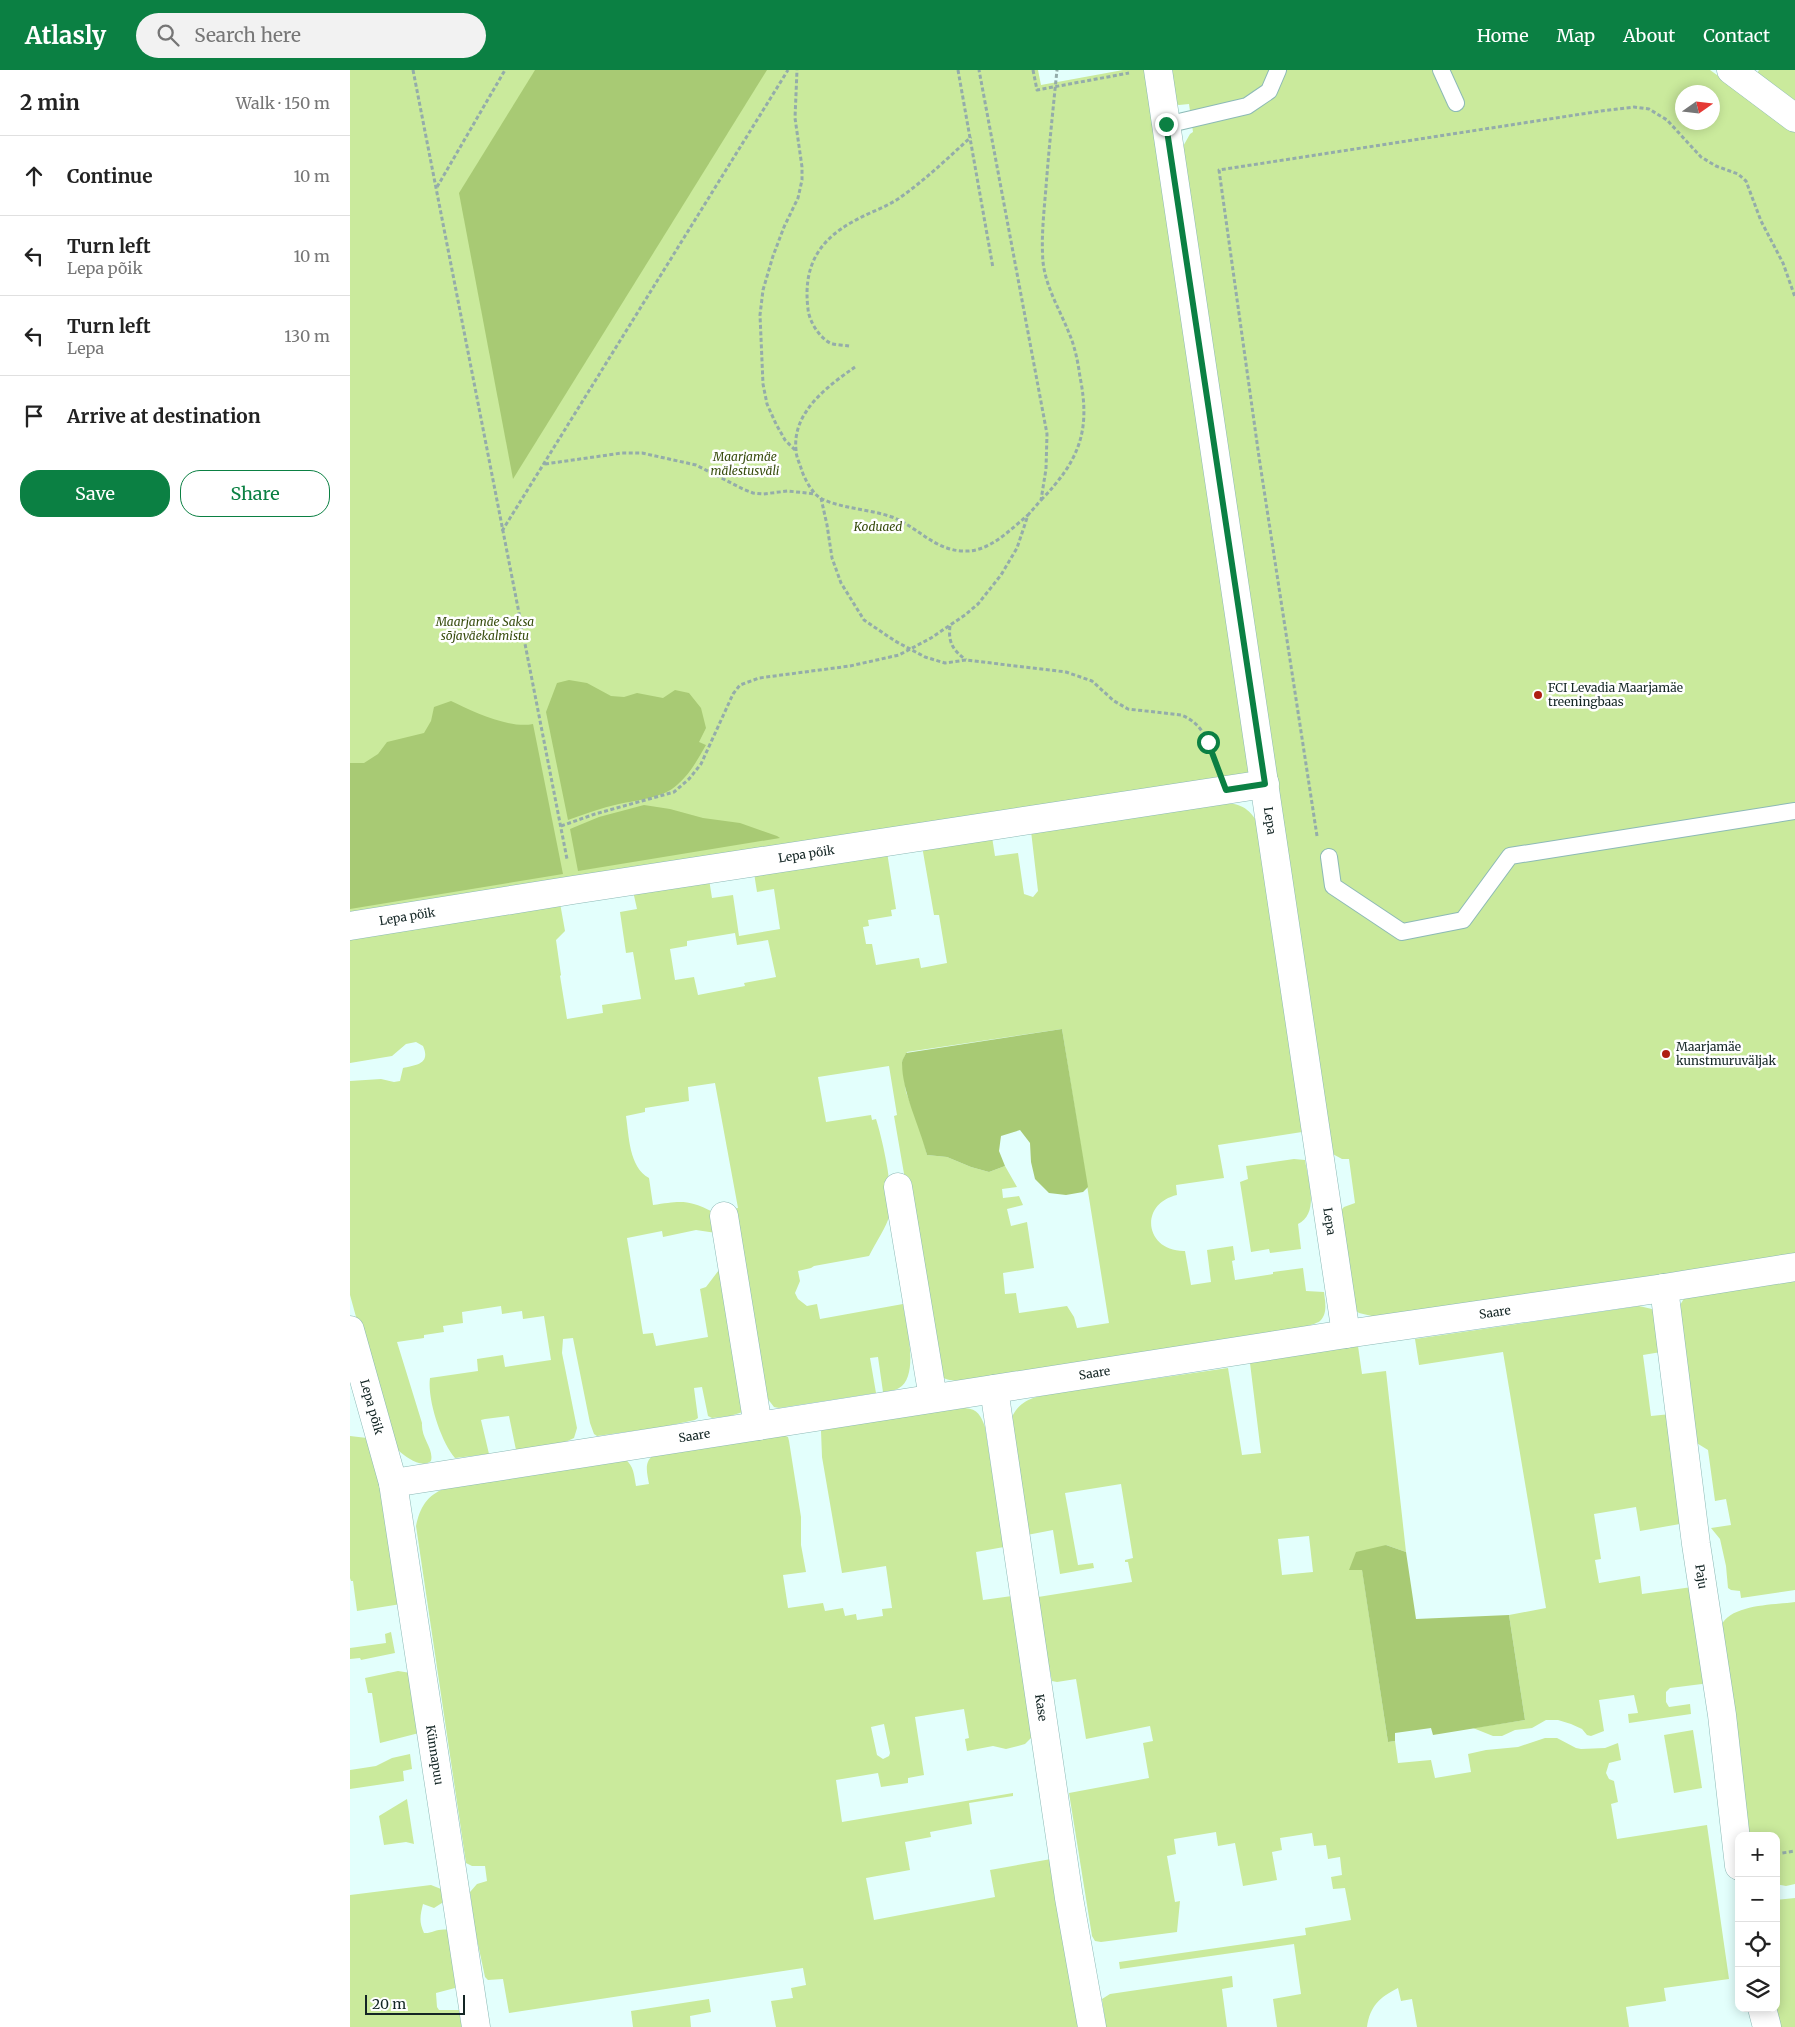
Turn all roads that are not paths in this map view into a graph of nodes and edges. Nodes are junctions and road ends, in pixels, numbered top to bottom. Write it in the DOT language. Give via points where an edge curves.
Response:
graph roads {
  1 [pos="1278,70"];
  2 [pos="1441,70"];
  3 [pos="1731,70"];
  4 [pos="1148,71"];
  5 [pos="1456,103"];
  6 [pos="1795,118"];
  7 [pos="1166,124"];
  8 [pos="1265,784"];
  9 [pos="1795,811"];
  10 [pos="1329,857"];
  11 [pos="350,926"];
  12 [pos="898,1187"];
  13 [pos="724,1216"];
  14 [pos="1795,1266"];
  15 [pos="1664,1288"];
  16 [pos="350,1330"];
  17 [pos="1346,1334"];
  18 [pos="994,1389"];
  19 [pos="933,1398"];
  20 [pos="758,1426"];
  21 [pos="393,1483"];
  22 [pos="1735,1832"];
  23 [pos="1763,2012"];
  24 [pos="476,2027"];
  25 [pos="1092,2027"];
  26 [pos="1767,2027"];
  1 -- 7 [label="lane" via="1269,91 1247,106"];
  2 -- 5 [label="lane"];
  3 -- 6 [label="street"];
  4 -- 7 [label="street, Lepa"];
  7 -- 8 [label="street, Lepa"];
  8 -- 11 [label="street, Lepa põik"];
  8 -- 17 [label="street, Lepa"];
  9 -- 10 [label="lane" via="1510,856 1463,920 1402,932 1333,886"];
  12 -- 19 [label="street"];
  13 -- 20 [label="street"];
  14 -- 15 [label="street, Saare"];
  15 -- 17 [label="street, Saare"];
  15 -- 22 [label="street, Paju"];
  16 -- 21 [label="street, Lepa põik"];
  17 -- 18 [label="street, Saare"];
  18 -- 19 [label="street, Saare"];
  18 -- 25 [label="street, Kase" via="1069,1898"];
  19 -- 20 [label="street, Saare"];
  20 -- 21 [label="street, Saare"];
  21 -- 24 [label="street, Künnapuu"];
  23 -- 26 [label="street"];
}
